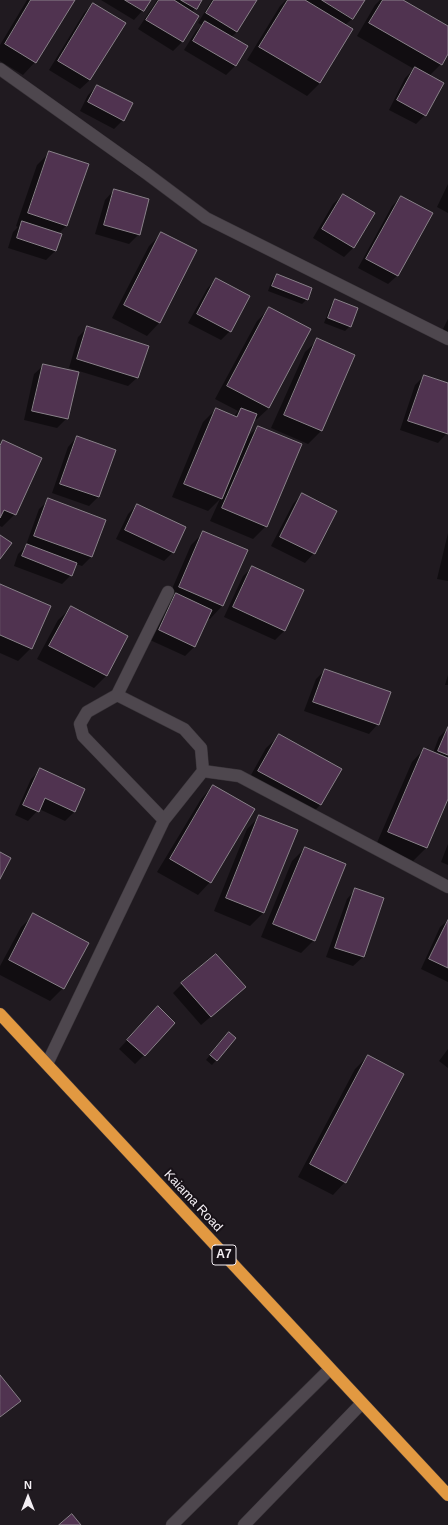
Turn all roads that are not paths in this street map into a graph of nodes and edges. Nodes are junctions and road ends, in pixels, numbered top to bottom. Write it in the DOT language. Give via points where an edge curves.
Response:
graph roads {
  1 [pos="0,69"];
  2 [pos="448,339"];
  3 [pos="168,592"];
  4 [pos="117,695"];
  5 [pos="204,771"];
  6 [pos="164,820"];
  7 [pos="448,887"];
  8 [pos="0,1014"];
  9 [pos="47,1064"];
  10 [pos="330,1369"];
  11 [pos="362,1403"];
  12 [pos="448,1494"];
  13 [pos="172,1525"];
  14 [pos="244,1525"];
  1 -- 2 [label="street" via="206,218"];
  3 -- 4 [label="street"];
  4 -- 5 [label="street" via="184,729 201,748"];
  4 -- 6 [label="street" via="87,712 80,724 83,736"];
  5 -- 6 [label="street"];
  5 -- 7 [label="street" via="240,776"];
  6 -- 9 [label="street"];
  8 -- 9 [label="highway, Kaiama Road / A7"];
  9 -- 10 [label="highway, Kaiama Road / A7"];
  10 -- 11 [label="highway, Kaiama Road / A7"];
  10 -- 13 [label="street"];
  11 -- 12 [label="highway, Kaiama Road / A7"];
  11 -- 14 [label="street"];
}
